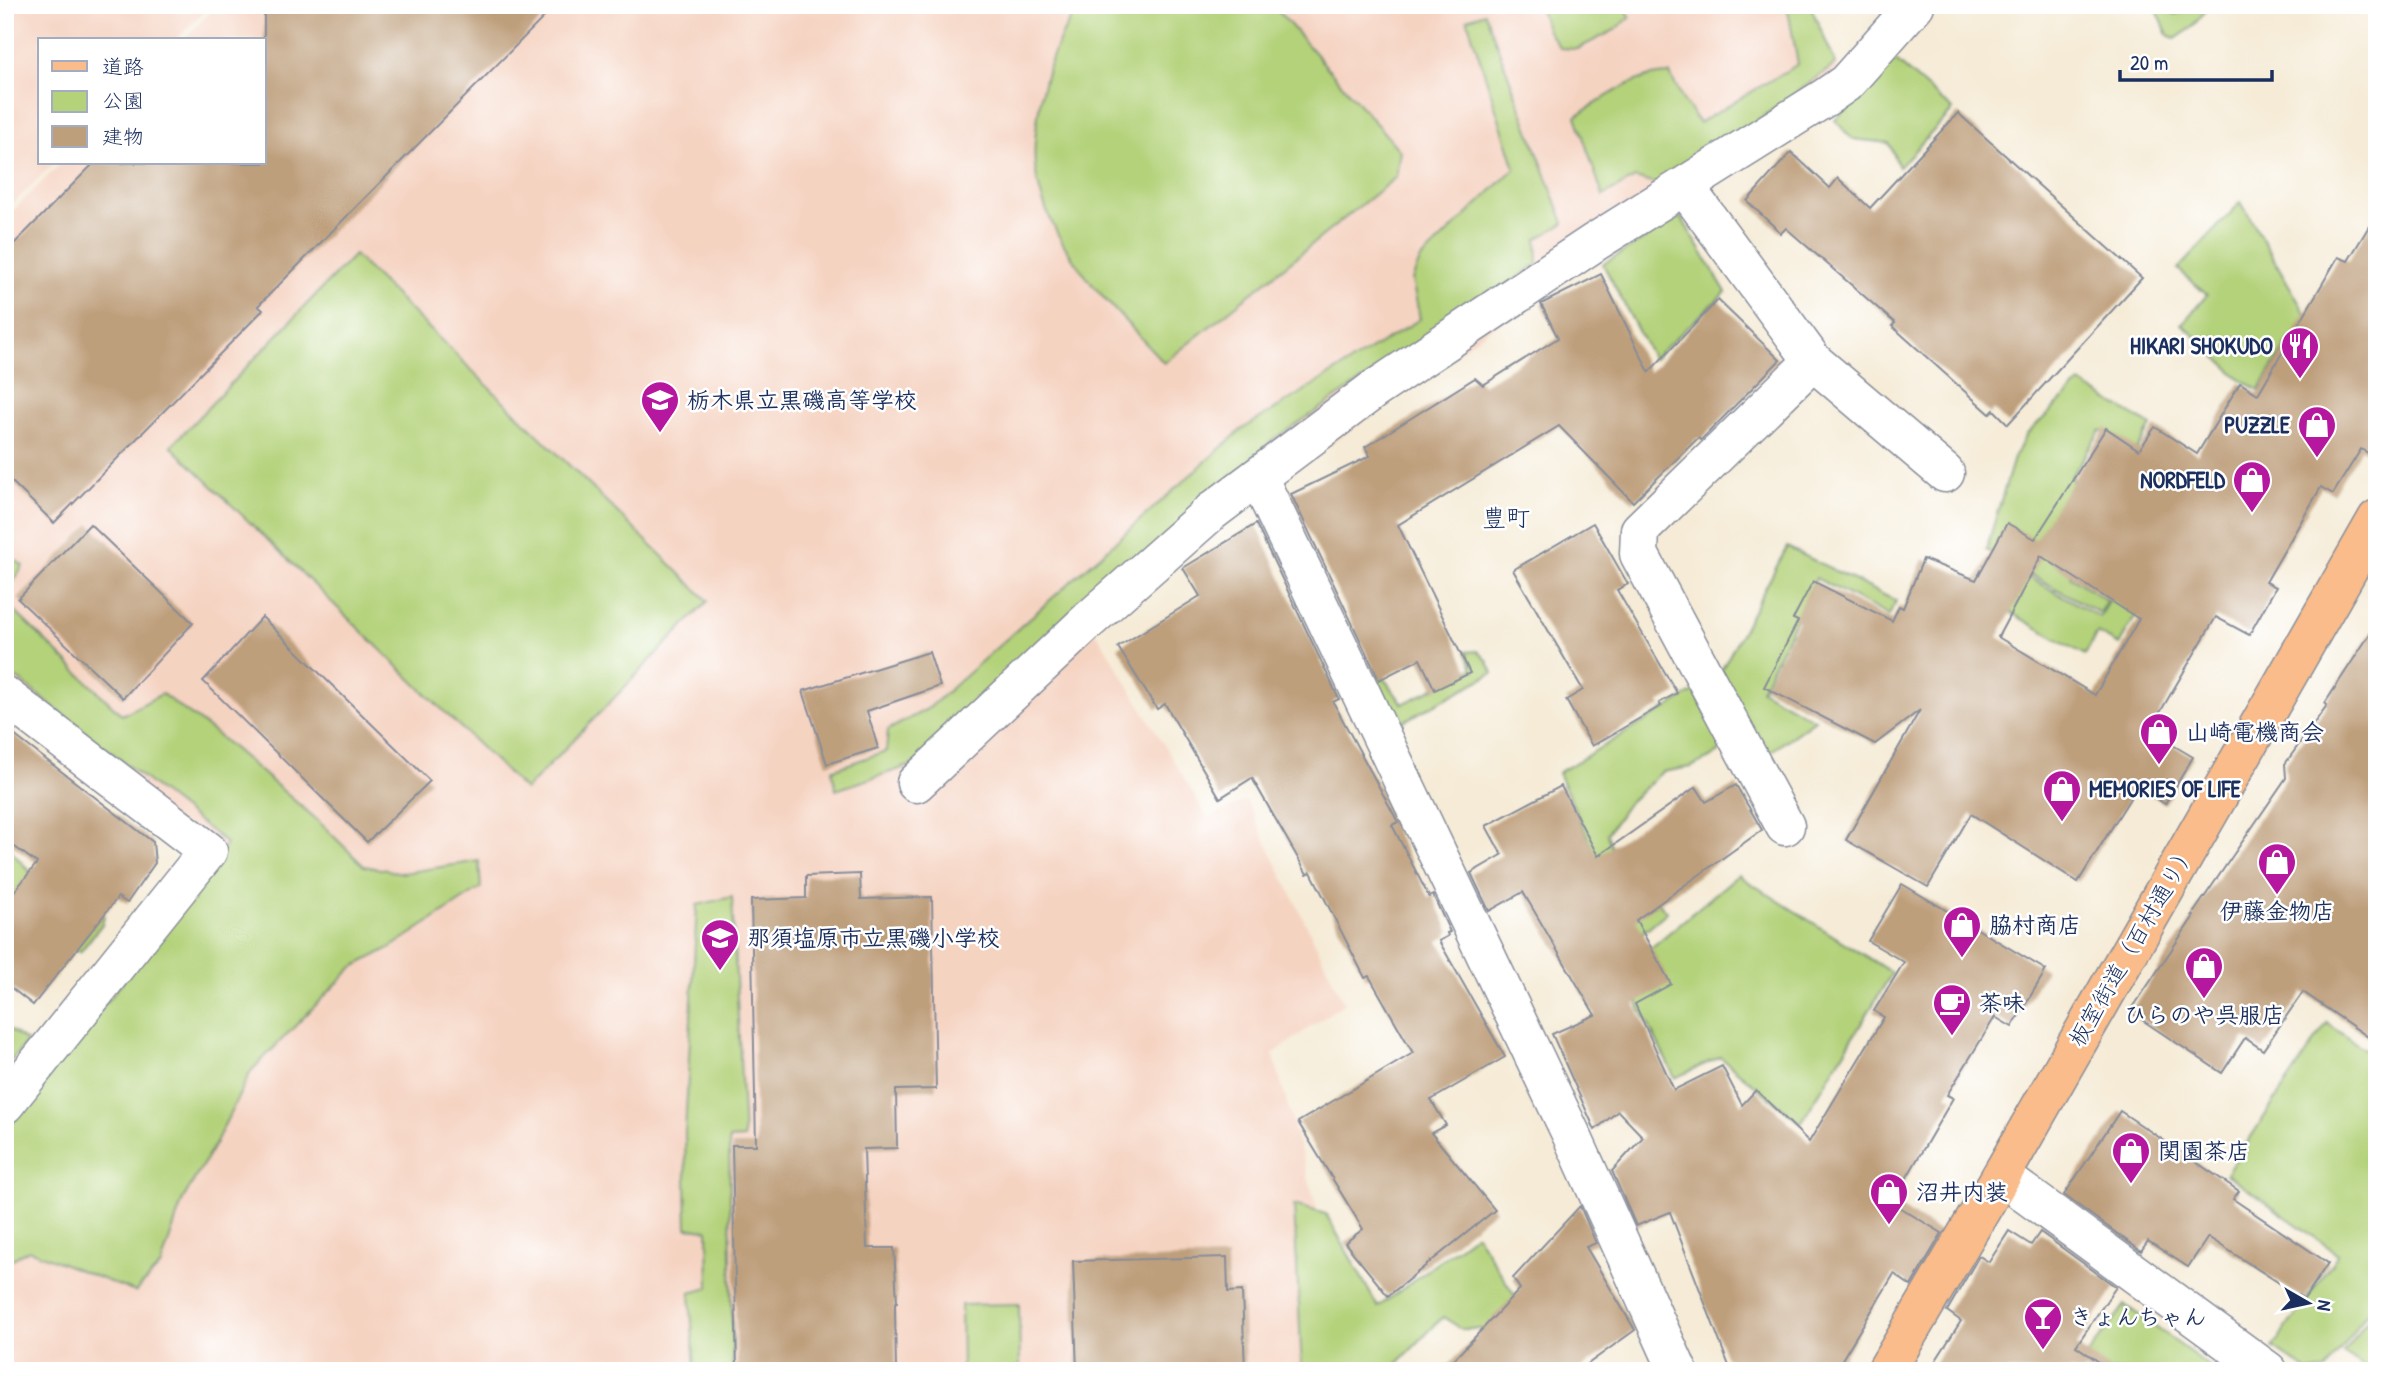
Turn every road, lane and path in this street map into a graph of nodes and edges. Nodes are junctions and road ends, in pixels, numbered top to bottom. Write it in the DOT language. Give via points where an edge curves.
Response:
graph roads {
  1 [pos="1915,5"];
  2 [pos="1685,187"];
  3 [pos="1813,361"];
  4 [pos="1945,473"];
  5 [pos="1258,477"];
  6 [pos="2377,519"];
  7 [pos="5,696"];
  8 [pos="916,783"];
  9 [pos="1785,827"];
  10 [pos="5,1104"];
  11 [pos="2001,1176"];
  12 [pos="1678,1371"];
  13 [pos="1886,1371"];
  14 [pos="2268,1371"];
  1 -- 2 [label="street" via="1846,82"];
  2 -- 3 [label="street"];
  2 -- 5 [label="street" via="1383,383"];
  3 -- 4 [label="street"];
  3 -- 9 [label="street" via="1640,530 1639,554"];
  5 -- 8 [label="street" via="1210,512 1089,620"];
  5 -- 12 [label="street" via="1572,1136"];
  6 -- 11 [label="main road, 板室街道（百村通り）"];
  7 -- 10 [label="street" via="208,851"];
  11 -- 13 [label="main road, 板室街道（百村通り）"];
  11 -- 14 [label="street"];
}
